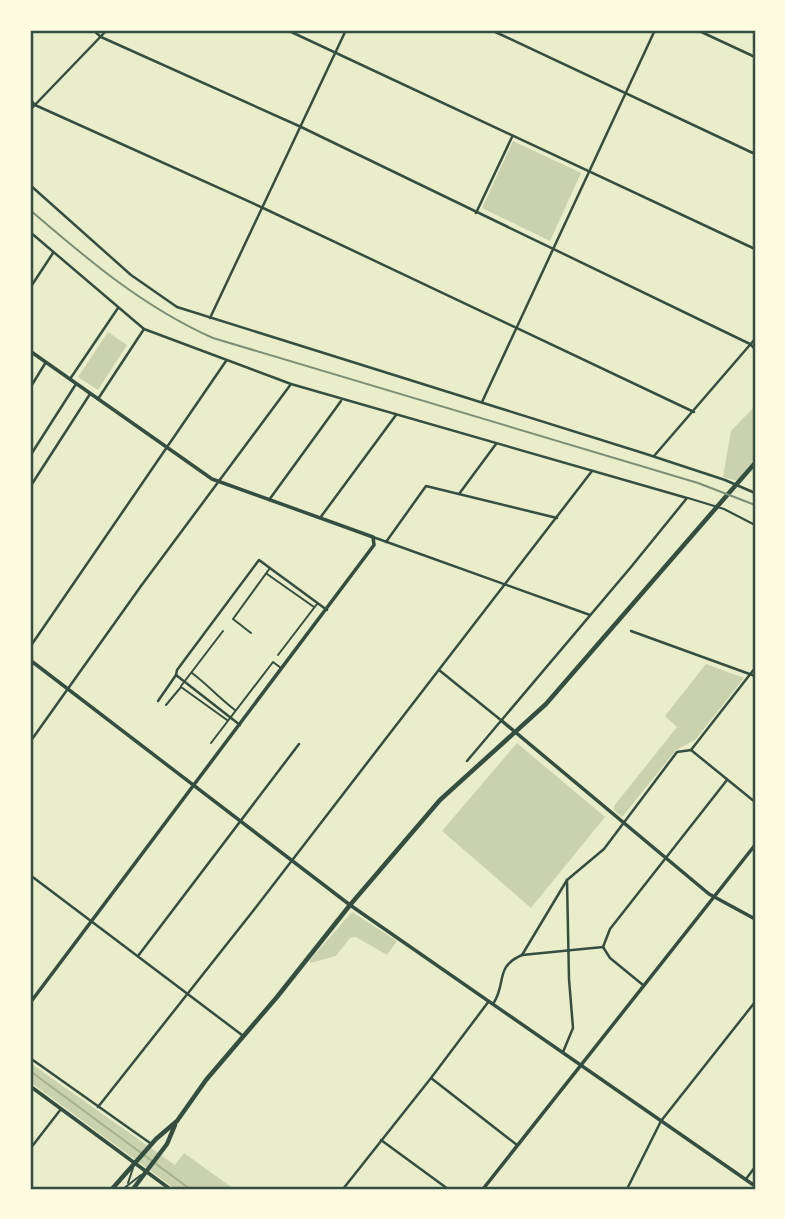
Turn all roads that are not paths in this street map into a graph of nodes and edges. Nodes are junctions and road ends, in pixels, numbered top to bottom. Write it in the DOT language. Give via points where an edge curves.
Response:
graph roads {
  1 [pos="93,30"];
  2 [pos="107,30"];
  3 [pos="287,30"];
  4 [pos="346,30"];
  5 [pos="491,30"];
  6 [pos="655,30"];
  7 [pos="698,30"];
  8 [pos="101,37"];
  9 [pos="334,53"];
  10 [pos="755,57"];
  11 [pos="625,93"];
  12 [pos="30,99"];
  13 [pos="36,105"];
  14 [pos="30,110"];
  15 [pos="299,126"];
  16 [pos="512,136"];
  17 [pos="755,154"];
  18 [pos="589,172"];
  19 [pos="30,185"];
  20 [pos="261,207"];
  21 [pos="476,213"];
  22 [pos="30,232"];
  23 [pos="755,249"];
  24 [pos="553,250"];
  25 [pos="54,252"];
  26 [pos="30,288"];
  27 [pos="118,308"];
  28 [pos="211,318"];
  29 [pos="144,329"];
  30 [pos="517,329"];
  31 [pos="755,339"];
  32 [pos="750,344"];
  33 [pos="755,349"];
  34 [pos="30,351"];
  35 [pos="226,360"];
  36 [pos="46,362"];
  37 [pos="70,379"];
  38 [pos="76,384"];
  39 [pos="291,384"];
  40 [pos="30,387"];
  41 [pos="90,394"];
  42 [pos="98,399"];
  43 [pos="342,400"];
  44 [pos="482,402"];
  45 [pos="694,412"];
  46 [pos="396,415"];
  47 [pos="496,444"];
  48 [pos="167,448"];
  49 [pos="30,456"];
  50 [pos="654,456"];
  51 [pos="755,463"];
  52 [pos="592,471"];
  53 [pos="219,482"];
  54 [pos="30,487"];
  55 [pos="755,493"];
  56 [pos="458,494"];
  57 [pos="687,498"];
  58 [pos="268,500"];
  59 [pos="320,518"];
  60 [pos="557,518"];
  61 [pos="755,525"];
  62 [pos="373,537"];
  63 [pos="386,542"];
  64 [pos="270,568"];
  65 [pos="266,573"];
  66 [pos="506,585"];
  67 [pos="316,605"];
  68 [pos="327,610"];
  69 [pos="590,615"];
  70 [pos="223,631"];
  71 [pos="631,631"];
  72 [pos="251,633"];
  73 [pos="30,647"];
  74 [pos="278,655"];
  75 [pos="30,660"];
  76 [pos="755,668"];
  77 [pos="282,669"];
  78 [pos="438,670"];
  79 [pos="192,673"];
  80 [pos="753,675"];
  81 [pos="176,676"];
  82 [pos="184,682"];
  83 [pos="181,687"];
  84 [pos="68,688"];
  85 [pos="158,701"];
  86 [pos="166,705"];
  87 [pos="236,710"];
  88 [pos="229,719"];
  89 [pos="502,721"];
  90 [pos="240,725"];
  91 [pos="516,732"];
  92 [pos="30,742"];
  93 [pos="211,743"];
  94 [pos="299,744"];
  95 [pos="691,750"];
  96 [pos="467,761"];
  97 [pos="727,780"];
  98 [pos="195,785"];
  99 [pos="755,802"];
  100 [pos="242,821"];
  101 [pos="624,823"];
  102 [pos="755,845"];
  103 [pos="667,858"];
  104 [pos="292,860"];
  105 [pos="30,875"];
  106 [pos="567,880"];
  107 [pos="715,897"];
  108 [pos="350,905"];
  109 [pos="755,919"];
  110 [pos="92,921"];
  111 [pos="603,947"];
  112 [pos="568,950"];
  113 [pos="522,955"];
  114 [pos="138,956"];
  115 [pos="645,985"];
  116 [pos="187,994"];
  117 [pos="491,1002"];
  118 [pos="755,1002"];
  119 [pos="30,1003"];
  120 [pos="243,1036"];
  121 [pos="563,1052"];
  122 [pos="30,1058"];
  123 [pos="582,1065"];
  124 [pos="431,1078"];
  125 [pos="30,1086"];
  126 [pos="98,1107"];
  127 [pos="61,1109"];
  128 [pos="177,1121"];
  129 [pos="661,1121"];
  130 [pos="381,1140"];
  131 [pos="150,1146"];
  132 [pos="518,1146"];
  133 [pos="30,1149"];
  134 [pos="136,1162"];
  135 [pos="755,1167"];
  136 [pos="145,1172"];
  137 [pos="746,1179"];
  138 [pos="127,1185"];
  139 [pos="755,1186"];
  140 [pos="112,1189"];
  141 [pos="123,1189"];
  142 [pos="133,1189"];
  143 [pos="170,1189"];
  144 [pos="343,1189"];
  145 [pos="448,1189"];
  146 [pos="483,1189"];
  147 [pos="627,1189"];
  1 -- 8 [label="street"];
  2 -- 8 [label="street"];
  3 -- 9 [label="street"];
  4 -- 9 [label="street"];
  5 -- 11 [label="street"];
  6 -- 11 [label="street"];
  7 -- 10 [label="street"];
  8 -- 13 [label="street"];
  8 -- 15 [label="street"];
  9 -- 15 [label="street"];
  9 -- 16 [label="street"];
  11 -- 17 [label="street"];
  11 -- 18 [label="street"];
  12 -- 13 [label="street"];
  13 -- 14 [label="street"];
  13 -- 20 [label="street"];
  15 -- 20 [label="street"];
  15 -- 21 [label="street"];
  16 -- 18 [label="street"];
  16 -- 21 [label="street"];
  18 -- 23 [label="street"];
  18 -- 24 [label="street"];
  19 -- 28 [label="street" via="147,287 177,307"];
  20 -- 28 [label="street"];
  20 -- 30 [label="street"];
  21 -- 24 [label="street"];
  22 -- 25 [label="street"];
  24 -- 30 [label="street"];
  24 -- 32 [label="street"];
  25 -- 26 [label="street"];
  25 -- 27 [label="street"];
  27 -- 29 [label="street"];
  27 -- 37 [label="street"];
  28 -- 44 [label="street"];
  29 -- 35 [label="street"];
  29 -- 42 [label="street"];
  30 -- 44 [label="street"];
  30 -- 45 [label="street"];
  31 -- 32 [label="street"];
  32 -- 33 [label="street"];
  32 -- 45 [label="street"];
  34 -- 36 [label="street"];
  35 -- 39 [label="street"];
  35 -- 48 [label="street"];
  36 -- 37 [label="street"];
  36 -- 40 [label="street"];
  37 -- 38 [label="street"];
  38 -- 41 [label="street"];
  38 -- 49 [label="street"];
  39 -- 43 [label="street"];
  39 -- 53 [label="street"];
  41 -- 42 [label="street"];
  41 -- 54 [label="street"];
  42 -- 48 [label="street"];
  43 -- 46 [label="street"];
  43 -- 58 [label="street"];
  44 -- 50 [label="street"];
  45 -- 50 [label="street"];
  46 -- 47 [label="street"];
  46 -- 59 [label="street"];
  47 -- 52 [label="street"];
  47 -- 56 [label="street"];
  48 -- 53 [label="street"];
  48 -- 73 [label="street"];
  50 -- 55 [label="street"];
  51 -- 91 [label="main road" via="546,704"];
  52 -- 57 [label="street"];
  52 -- 60 [label="street"];
  53 -- 58 [label="street"];
  53 -- 84 [label="street"];
  56 -- 60 [label="street"];
  56 -- 63 [label="street" via="426,486"];
  57 -- 61 [label="lane"];
  57 -- 69 [label="street"];
  58 -- 59 [label="street"];
  59 -- 62 [label="street"];
  60 -- 66 [label="street"];
  62 -- 63 [label="street"];
  62 -- 68 [label="street" via="373,548"];
  63 -- 66 [label="street"];
  64 -- 65 [label="lane"];
  64 -- 67 [label="street"];
  64 -- 81 [label="street" via="259,560"];
  65 -- 67 [label="lane"];
  65 -- 72 [label="lane" via="233,619"];
  66 -- 69 [label="street"];
  66 -- 78 [label="street"];
  67 -- 68 [label="street"];
  67 -- 74 [label="lane"];
  68 -- 77 [label="street"];
  69 -- 89 [label="street"];
  70 -- 79 [label="lane"];
  71 -- 80 [label="street"];
  75 -- 84 [label="street"];
  76 -- 80 [label="street"];
  77 -- 87 [label="lane" via="273,662"];
  77 -- 90 [label="street"];
  78 -- 89 [label="street"];
  78 -- 104 [label="street"];
  79 -- 82 [label="lane"];
  79 -- 87 [label="lane"];
  80 -- 95 [label="street"];
  81 -- 82 [label="street"];
  81 -- 85 [label="street"];
  82 -- 83 [label="lane"];
  82 -- 88 [label="street"];
  83 -- 86 [label="lane"];
  83 -- 88 [label="lane"];
  84 -- 92 [label="street"];
  84 -- 98 [label="street"];
  87 -- 88 [label="lane"];
  88 -- 90 [label="street"];
  88 -- 93 [label="lane"];
  89 -- 91 [label="street"];
  89 -- 96 [label="street"];
  90 -- 98 [label="street"];
  91 -- 101 [label="street"];
  91 -- 108 [label="main road" via="440,800"];
  94 -- 100 [label="street"];
  95 -- 97 [label="street"];
  95 -- 101 [label="street" via="677,752"];
  97 -- 99 [label="street"];
  97 -- 103 [label="street"];
  98 -- 100 [label="street"];
  98 -- 110 [label="street"];
  100 -- 104 [label="street"];
  100 -- 114 [label="street"];
  101 -- 103 [label="street"];
  101 -- 106 [label="street" via="604,849"];
  102 -- 107 [label="street"];
  103 -- 107 [label="street"];
  103 -- 111 [label="street" via="610,929"];
  104 -- 108 [label="street"];
  104 -- 116 [label="street"];
  105 -- 110 [label="street"];
  106 -- 112 [label="street"];
  106 -- 113 [label="street"];
  107 -- 109 [label="street"];
  107 -- 115 [label="street"];
  108 -- 117 [label="street"];
  108 -- 120 [label="main road"];
  110 -- 114 [label="street"];
  110 -- 119 [label="street"];
  111 -- 112 [label="street"];
  111 -- 115 [label="street"];
  112 -- 113 [label="street"];
  112 -- 121 [label="street" via="573,1028"];
  113 -- 117 [label="street" via="504,968 501,991"];
  114 -- 116 [label="street"];
  115 -- 123 [label="street"];
  116 -- 120 [label="street"];
  116 -- 126 [label="street"];
  117 -- 121 [label="street"];
  117 -- 124 [label="street"];
  118 -- 129 [label="street"];
  120 -- 128 [label="main road"];
  121 -- 123 [label="street"];
  122 -- 126 [label="street"];
  123 -- 129 [label="street"];
  123 -- 132 [label="street"];
  124 -- 130 [label="street"];
  124 -- 132 [label="street"];
  125 -- 127 [label="street"];
  126 -- 131 [label="street"];
  127 -- 133 [label="street"];
  127 -- 134 [label="street"];
  128 -- 131 [label="main road"];
  128 -- 136 [label="main road"];
  129 -- 137 [label="street"];
  129 -- 147 [label="street"];
  130 -- 144 [label="street"];
  130 -- 145 [label="street"];
  131 -- 134 [label="main road"];
  132 -- 146 [label="street"];
  134 -- 136 [label="street"];
  134 -- 138 [label="lane"];
  134 -- 140 [label="main road"];
  135 -- 137 [label="street"];
  136 -- 138 [label="lane"];
  136 -- 142 [label="main road"];
  136 -- 143 [label="street"];
  137 -- 139 [label="street"];
  138 -- 141 [label="lane"];
}
